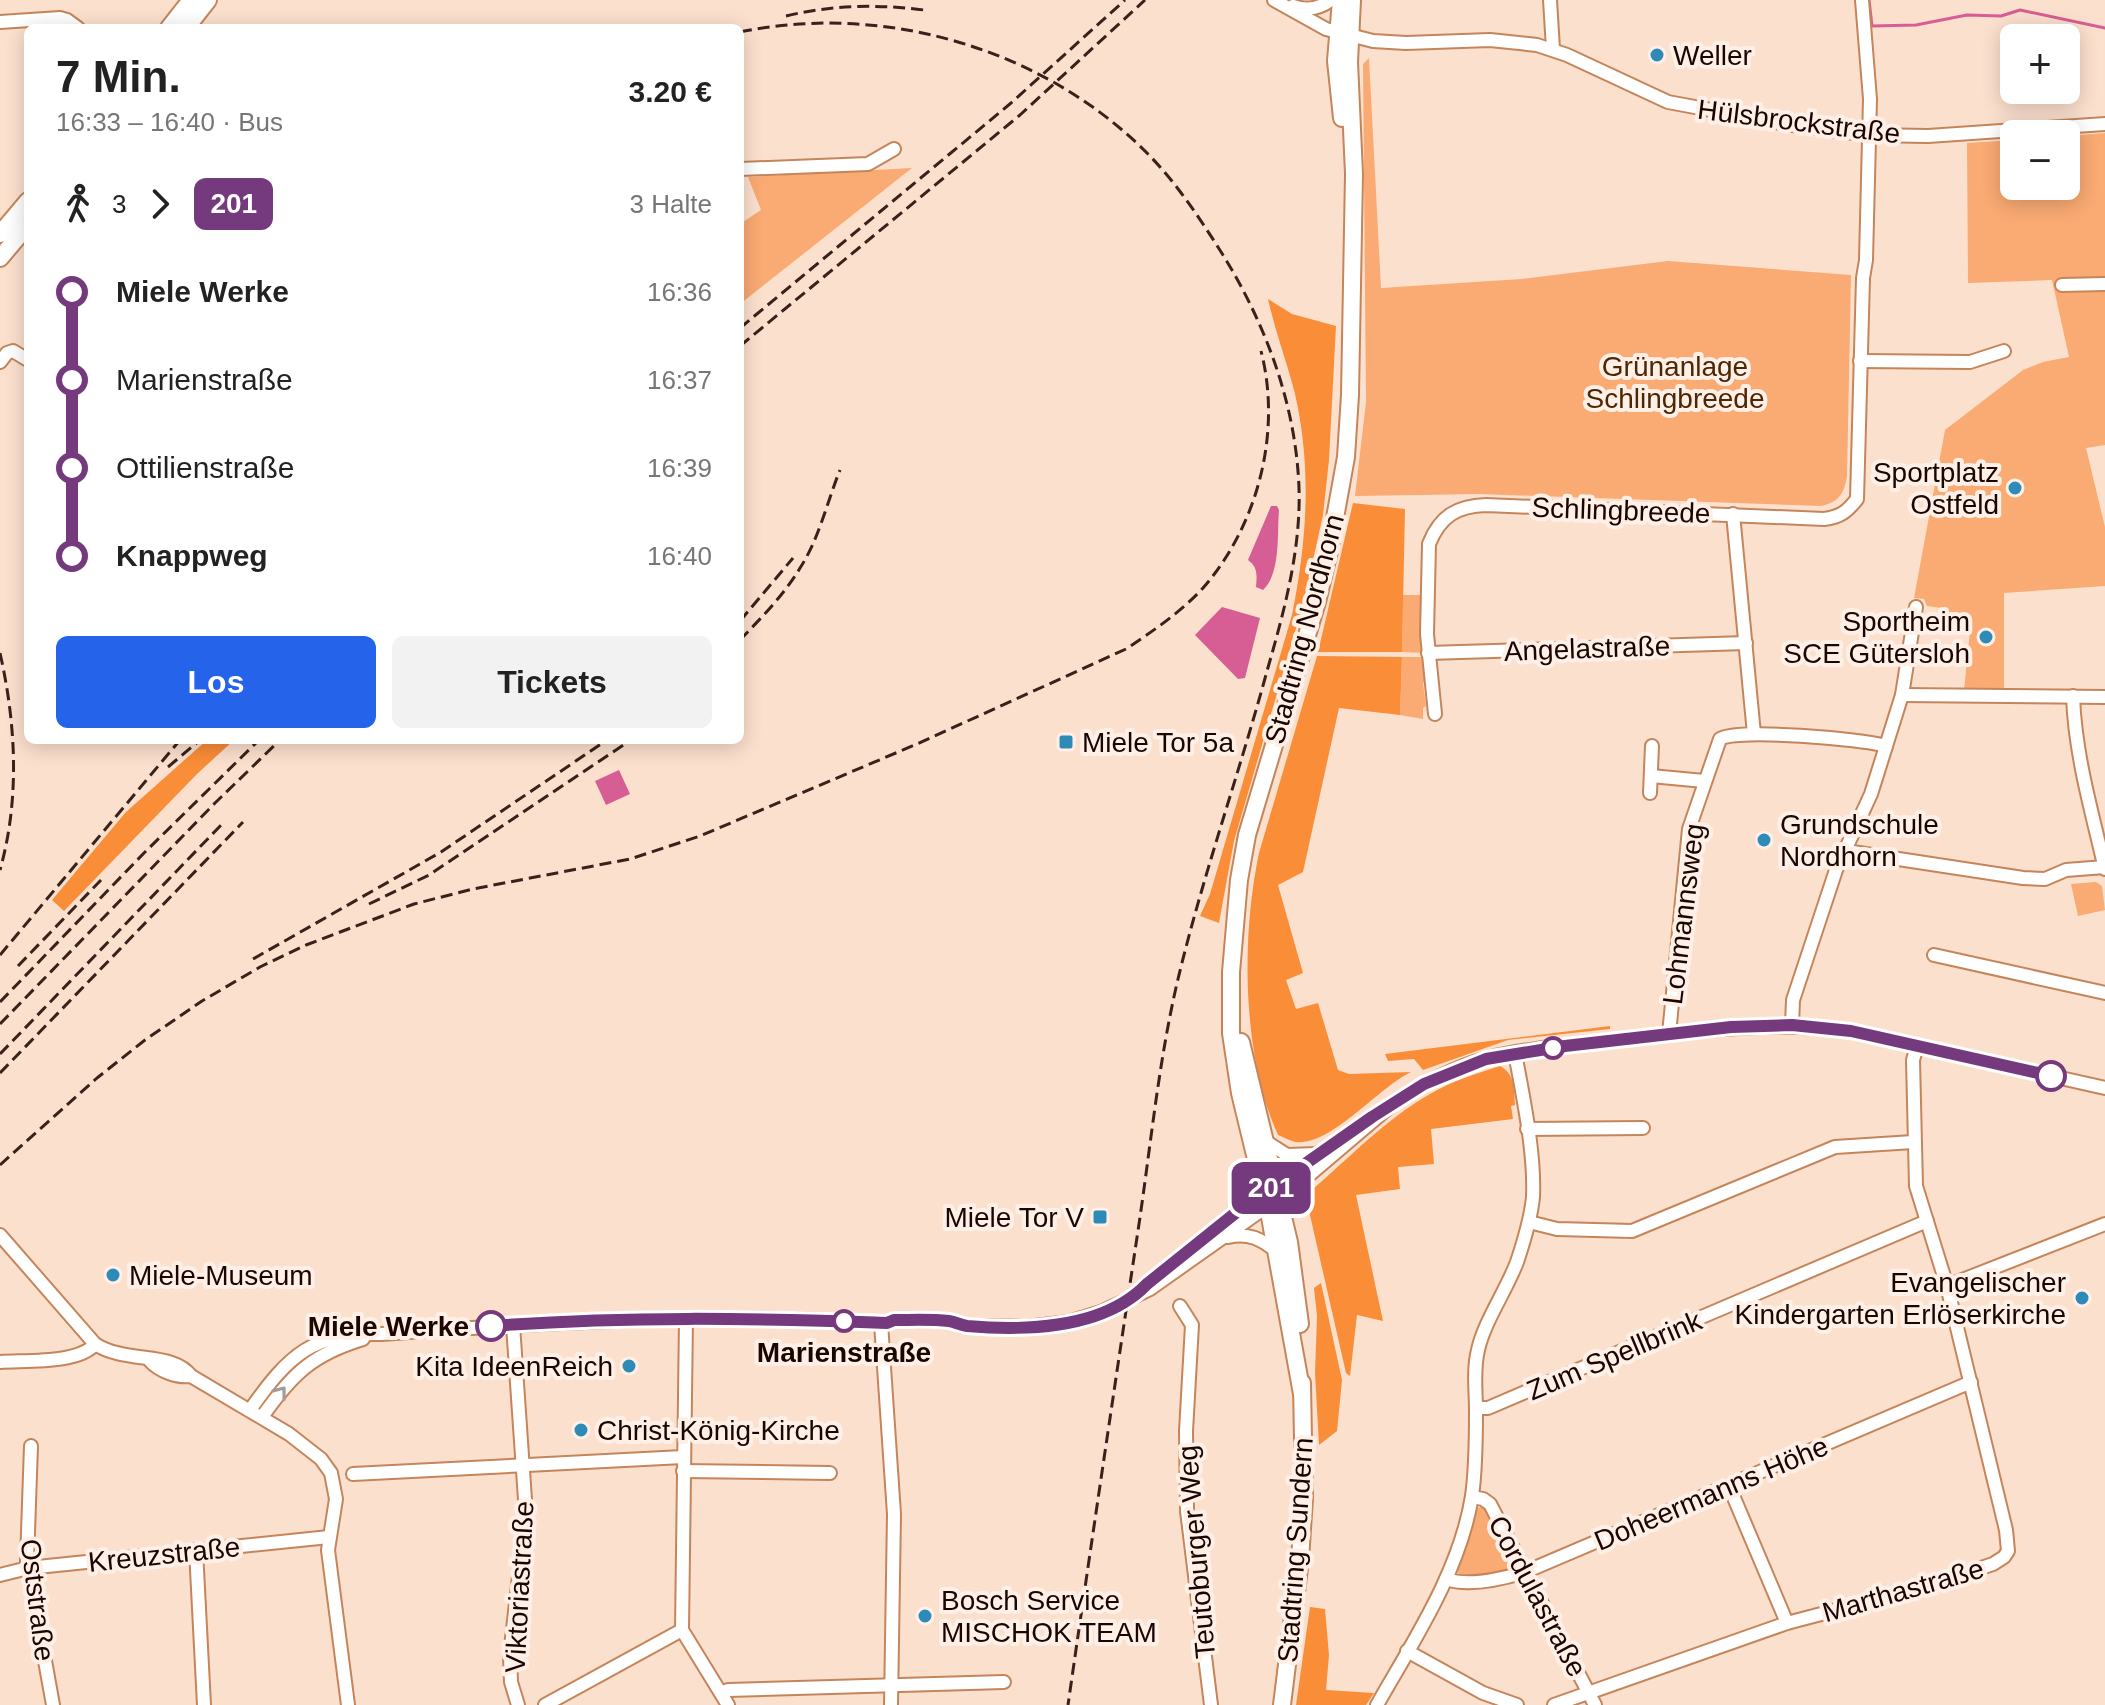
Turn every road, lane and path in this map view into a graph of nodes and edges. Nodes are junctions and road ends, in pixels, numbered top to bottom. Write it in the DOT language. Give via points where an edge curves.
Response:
graph roads {
  1 [pos="191,0"];
  2 [pos="208,0"];
  3 [pos="1276,0"];
  4 [pos="1331,0"];
  5 [pos="1341,0"];
  6 [pos="1352,0"];
  7 [pos="1550,0"];
  8 [pos="1862,0"];
  9 [pos="0,22"];
  10 [pos="72,24"];
  11 [pos="172,24"];
  12 [pos="189,24"];
  13 [pos="1345,34"];
  14 [pos="1553,49"];
  15 [pos="2105,124"];
  16 [pos="1870,135"];
  17 [pos="894,149"];
  18 [pos="744,169"];
  19 [pos="24,206"];
  20 [pos="24,230"];
  21 [pos="0,234"];
  22 [pos="0,258"];
  23 [pos="2105,284"];
  24 [pos="2062,285"];
  25 [pos="2004,351"];
  26 [pos="24,358"];
  27 [pos="1860,361"];
  28 [pos="0,362"];
  29 [pos="1733,514"];
  30 [pos="1916,607"];
  31 [pos="1746,643"];
  32 [pos="1428,653"];
  33 [pos="1902,695"];
  34 [pos="2073,696"];
  35 [pos="2105,697"];
  36 [pos="1435,714"];
  37 [pos="1754,734"];
  38 [pos="1652,746"];
  39 [pos="1886,746"];
  40 [pos="1651,776"];
  41 [pos="1704,781"];
  42 [pos="1650,793"];
  43 [pos="1846,851"];
  44 [pos="2105,868"];
  45 [pos="1934,955"];
  46 [pos="2105,993"];
  47 [pos="1231,1006"];
  48 [pos="1792,1025"];
  49 [pos="1669,1034"];
  50 [pos="1917,1046"];
  51 [pos="1515,1053"];
  52 [pos="2105,1088"];
  53 [pos="1393,1104"];
  54 [pos="1643,1128"];
  55 [pos="1527,1129"];
  56 [pos="1265,1141"];
  57 [pos="1913,1142"];
  58 [pos="1320,1154"];
  59 [pos="1271,1195"];
  60 [pos="1927,1221"];
  61 [pos="1529,1222"];
  62 [pos="2105,1224"];
  63 [pos="2,1241"];
  64 [pos="1214,1244"];
  65 [pos="1277,1252"];
  66 [pos="1947,1286"];
  67 [pos="1135,1296"];
  68 [pos="1180,1306"];
  69 [pos="686,1318"];
  70 [pos="884,1323"];
  71 [pos="513,1325"];
  72 [pos="382,1334"];
  73 [pos="95,1344"];
  74 [pos="0,1362"];
  75 [pos="1971,1382"];
  76 [pos="1302,1394"];
  77 [pos="1476,1408"];
  78 [pos="250,1410"];
  79 [pos="262,1417"];
  80 [pos="31,1446"];
  81 [pos="683,1464"];
  82 [pos="523,1466"];
  83 [pos="830,1473"];
  84 [pos="353,1474"];
  85 [pos="1729,1486"];
  86 [pos="1472,1497"];
  87 [pos="329,1537"];
  88 [pos="196,1550"];
  89 [pos="28,1568"];
  90 [pos="1525,1572"];
  91 [pos="0,1575"];
  92 [pos="1446,1579"];
  93 [pos="1787,1623"];
  94 [pos="682,1630"];
  95 [pos="1407,1651"];
  96 [pos="1004,1682"];
  97 [pos="891,1685"];
  98 [pos="721,1693"];
  99 [pos="1592,1700"];
  100 [pos="53,1705"];
  101 [pos="204,1705"];
  102 [pos="348,1705"];
  103 [pos="518,1705"];
  104 [pos="545,1705"];
  105 [pos="728,1705"];
  106 [pos="891,1705"];
  107 [pos="1211,1705"];
  108 [pos="1282,1705"];
  109 [pos="1377,1705"];
  110 [pos="1517,1705"];
  111 [pos="1554,1705"];
  1 -- 11 [label="main road"];
  2 -- 12 [label="main road"];
  3 -- 4 [label="street" via="1309,9"];
  3 -- 13 [label="street, Hülsbrockstraße" via="1307,20"];
  5 -- 13 [label="main road, Stadtring Nordhorn"];
  6 -- 13 [label="main road, Stadtring Nordhorn"];
  7 -- 14 [label="street"];
  8 -- 16 [label="street, Schlingbreede"];
  9 -- 10 [label="street" via="60,18"];
  13 -- 14 [label="street, Hülsbrockstraße" via="1406,43 1505,41"];
  13 -- 47 [label="main road, Stadtring Nordhorn" via="1336,71 1351,249 1346,457 1317,602 1247,835"];
  14 -- 16 [label="street, Hülsbrockstraße" via="1684,107"];
  15 -- 16 [label="street, Hülsbrockstraße"];
  16 -- 27 [label="street, Schlingbreede"];
  17 -- 18 [label="street" via="868,164"];
  19 -- 21 [label="main road"];
  20 -- 22 [label="main road"];
  23 -- 24 [label="street"];
  25 -- 27 [label="street" via="1970,362"];
  26 -- 28 [label="street" via="13,351"];
  27 -- 29 [label="street, Schlingbreede" via="1859,488 1850,508 1824,519"];
  29 -- 31 [label="street"];
  29 -- 32 [label="street, Schlingbreede" via="1459,508 1442,520 1429,544"];
  30 -- 33 [label="street"];
  31 -- 32 [label="street, Angelastraße"];
  31 -- 37 [label="street"];
  32 -- 36 [label="street, Schlingbreede"];
  33 -- 34 [label="street"];
  33 -- 39 [label="street"];
  34 -- 35 [label="street"];
  34 -- 44 [label="street" via="2076,742"];
  37 -- 39 [label="street, Lohmannsweg"];
  37 -- 41 [label="street, Lohmannsweg" via="1726,734 1720,739"];
  38 -- 40 [label="street"];
  39 -- 43 [label="street"];
  40 -- 41 [label="street"];
  40 -- 42 [label="street"];
  41 -- 49 [label="street, Lohmannsweg" via="1689,829"];
  43 -- 44 [label="street" via="2023,878"];
  43 -- 48 [label="street" via="1793,1000"];
  45 -- 46 [label="street"];
  47 -- 56 [label="main road, Stadtring Nordhorn"];
  47 -- 59 [label="main road, Stadtring Nordhorn" via="1240,1093"];
  48 -- 49 [label="street"];
  48 -- 50 [label="street"];
  49 -- 51 [label="street"];
  50 -- 52 [label="street"];
  50 -- 57 [label="street"];
  51 -- 53 [label="street" via="1452,1071"];
  51 -- 55 [label="street"];
  53 -- 58 [label="street"];
  53 -- 59 [label="street" via="1337,1153"];
  54 -- 55 [label="street"];
  55 -- 61 [label="street" via="1532,1175"];
  56 -- 58 [label="street" via="1287,1155"];
  56 -- 59 [label="main road, Stadtring Nordhorn"];
  57 -- 60 [label="street" via="1916,1186"];
  57 -- 61 [label="street" via="1835,1147 1632,1231 1557,1229"];
  58 -- 59 [label="street"];
  59 -- 64 [label="street"];
  59 -- 65 [label="main road, Stadtring Sundern"];
  59 -- 67 [label="street"];
  59 -- 76 [label="main road, Stadtring Sundern" via="1298,1295"];
  60 -- 66 [label="street"];
  60 -- 77 [label="street, Zum Spellbrink" via="1488,1408"];
  61 -- 77 [label="street" via="1477,1351"];
  62 -- 66 [label="street"];
  63 -- 73 [label="street"];
  64 -- 65 [label="street" via="1246,1235"];
  64 -- 67 [label="street"];
  65 -- 76 [label="main road, Stadtring Sundern"];
  66 -- 75 [label="street"];
  67 -- 70 [label="street" via="1069,1322 1026,1327"];
  68 -- 107 [label="street, Teutoburger Weg" via="1192,1325 1187,1511"];
  69 -- 70 [label="street"];
  69 -- 71 [label="street"];
  69 -- 81 [label="street"];
  70 -- 97 [label="street" via="894,1514"];
  71 -- 72 [label="street"];
  71 -- 82 [label="street, Viktoriastraße"];
  72 -- 78 [label="street" via="333,1337 307,1348 285,1365"];
  79 -- 72 [label="street, one-way" via="314,1359"];
  73 -- 74 [label="street" via="76,1356"];
  73 -- 78 [label="street" via="114,1354 174,1363"];
  75 -- 85 [label="street, Doheermanns Höhe"];
  75 -- 93 [label="street, Marthastraße" via="2009,1544 2004,1557 1924,1587"];
  76 -- 108 [label="main road, Stadtring Sundern" via="1304,1498"];
  77 -- 86 [label="street"];
  78 -- 79 [label="street"];
  79 -- 87 [label="street" via="307,1446 331,1473 336,1499"];
  80 -- 89 [label="street, Oststraße"];
  81 -- 82 [label="street"];
  81 -- 83 [label="street"];
  81 -- 94 [label="street"];
  82 -- 84 [label="street"];
  82 -- 103 [label="street, Viktoriastraße" via="526,1529 510,1656"];
  85 -- 90 [label="street, Doheermanns Höhe"];
  85 -- 93 [label="street, Marthastraße"];
  86 -- 90 [label="street, Cordulastraße" via="1490,1504"];
  86 -- 92 [label="street"];
  87 -- 88 [label="street, Kreuzstraße"];
  87 -- 102 [label="street"];
  88 -- 89 [label="street, Kreuzstraße"];
  88 -- 101 [label="street"];
  89 -- 91 [label="street, Kreuzstraße"];
  89 -- 100 [label="street, Oststraße"];
  90 -- 92 [label="street, Doheermanns Höhe" via="1486,1580"];
  90 -- 99 [label="street, Cordulastraße"];
  92 -- 95 [label="street"];
  93 -- 99 [label="street, Marthastraße" via="1613,1683"];
  94 -- 98 [label="street"];
  94 -- 104 [label="street"];
  95 -- 109 [label="street"];
  95 -- 110 [label="street" via="1483,1693"];
  96 -- 97 [label="street"];
  97 -- 98 [label="street"];
  97 -- 106 [label="street"];
  98 -- 105 [label="street"];
  99 -- 111 [label="street, Marthastraße"];
}
